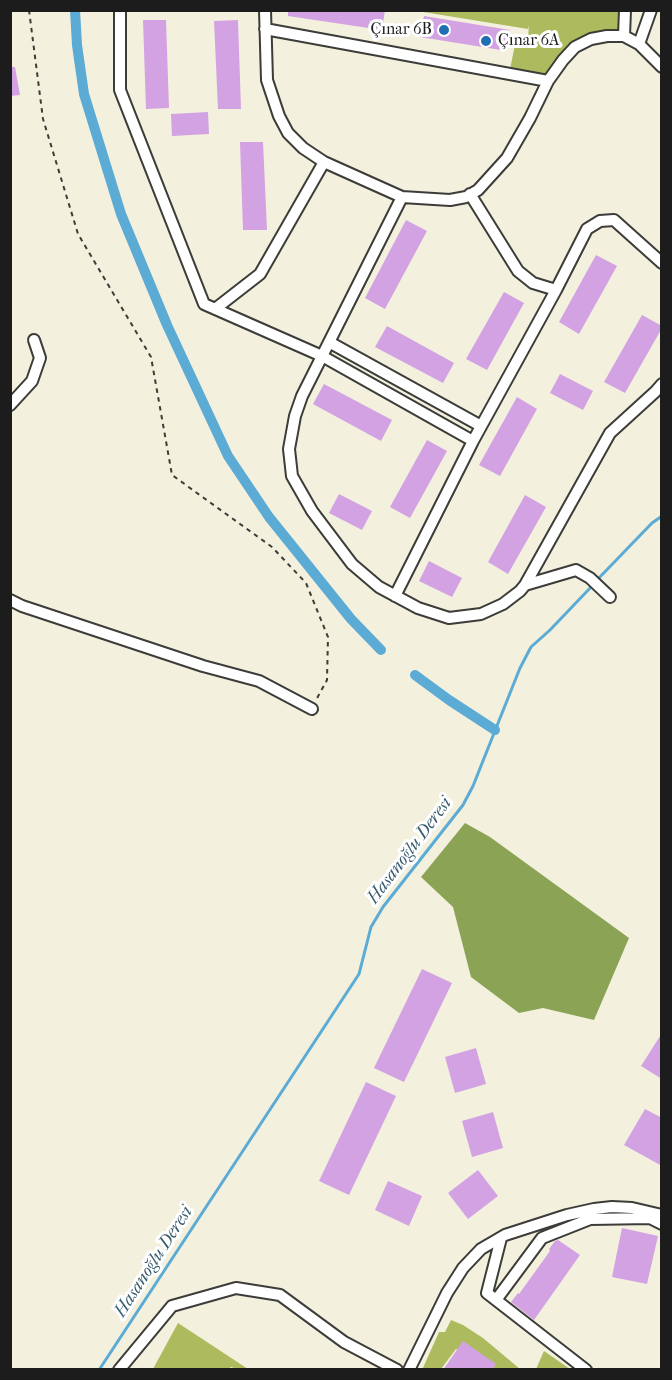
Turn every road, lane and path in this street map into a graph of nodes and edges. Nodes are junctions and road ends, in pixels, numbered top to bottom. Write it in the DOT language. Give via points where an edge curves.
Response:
graph roads {
  1 [pos="29,10"];
  2 [pos="120,10"];
  3 [pos="265,10"];
  4 [pos="625,10"];
  5 [pos="651,10"];
  6 [pos="265,29"];
  7 [pos="624,36"];
  8 [pos="639,44"];
  9 [pos="662,68"];
  10 [pos="548,81"];
  11 [pos="324,162"];
  12 [pos="470,194"];
  13 [pos="402,197"];
  14 [pos="662,262"];
  15 [pos="556,291"];
  16 [pos="215,309"];
  17 [pos="34,340"];
  18 [pos="329,342"];
  19 [pos="322,356"];
  20 [pos="662,384"];
  21 [pos="10,405"];
  22 [pos="481,426"];
  23 [pos="473,441"];
  24 [pos="525,585"];
  25 [pos="395,596"];
  26 [pos="610,597"];
  27 [pos="10,600"];
  28 [pos="312,709"];
  29 [pos="662,1215"];
  30 [pos="662,1224"];
  31 [pos="501,1238"];
  32 [pos="496,1300"];
  33 [pos="119,1370"];
  34 [pos="397,1370"];
  35 [pos="409,1370"];
  36 [pos="586,1370"];
  1 -- 28 [label="path" via="43,119 71,213 78,234 151,357 172,475 272,547 306,583 328,637 327,680"];
  2 -- 16 [label="street" via="120,90 204,304"];
  3 -- 6 [label="street"];
  4 -- 7 [label="street"];
  5 -- 8 [label="street"];
  6 -- 10 [label="street"];
  6 -- 11 [label="street" via="267,80 279,116 288,133"];
  7 -- 8 [label="street"];
  7 -- 10 [label="street" via="591,39 575,47"];
  8 -- 9 [label="street"];
  10 -- 12 [label="street" via="507,158"];
  11 -- 13 [label="street"];
  11 -- 16 [label="street" via="260,274"];
  12 -- 13 [label="street" via="450,200"];
  12 -- 15 [label="street" via="518,271 533,283"];
  13 -- 18 [label="street"];
  14 -- 15 [label="street" via="614,220 600,221 587,229"];
  15 -- 22 [label="street"];
  16 -- 19 [label="street"];
  17 -- 21 [label="street" via="40,358 32,381"];
  18 -- 19 [label="street"];
  18 -- 22 [label="street"];
  19 -- 23 [label="street"];
  19 -- 25 [label="street" via="295,416 290,449 292,476 312,511 352,564"];
  20 -- 24 [label="street" via="610,433"];
  22 -- 23 [label="street"];
  23 -- 25 [label="street"];
  24 -- 25 [label="street" via="503,604 481,614 449,618"];
  24 -- 26 [label="street" via="576,570"];
  27 -- 28 [label="street" via="203,666 259,681"];
  29 -- 31 [label="street" via="632,1208 594,1209"];
  30 -- 32 [label="street" via="650,1218 590,1219 542,1238"];
  31 -- 32 [label="street" via="487,1293"];
  31 -- 35 [label="street" via="482,1249 463,1268"];
  32 -- 36 [label="street"];
  33 -- 34 [label="street" via="172,1306 236,1288 280,1295 344,1342"];
}
